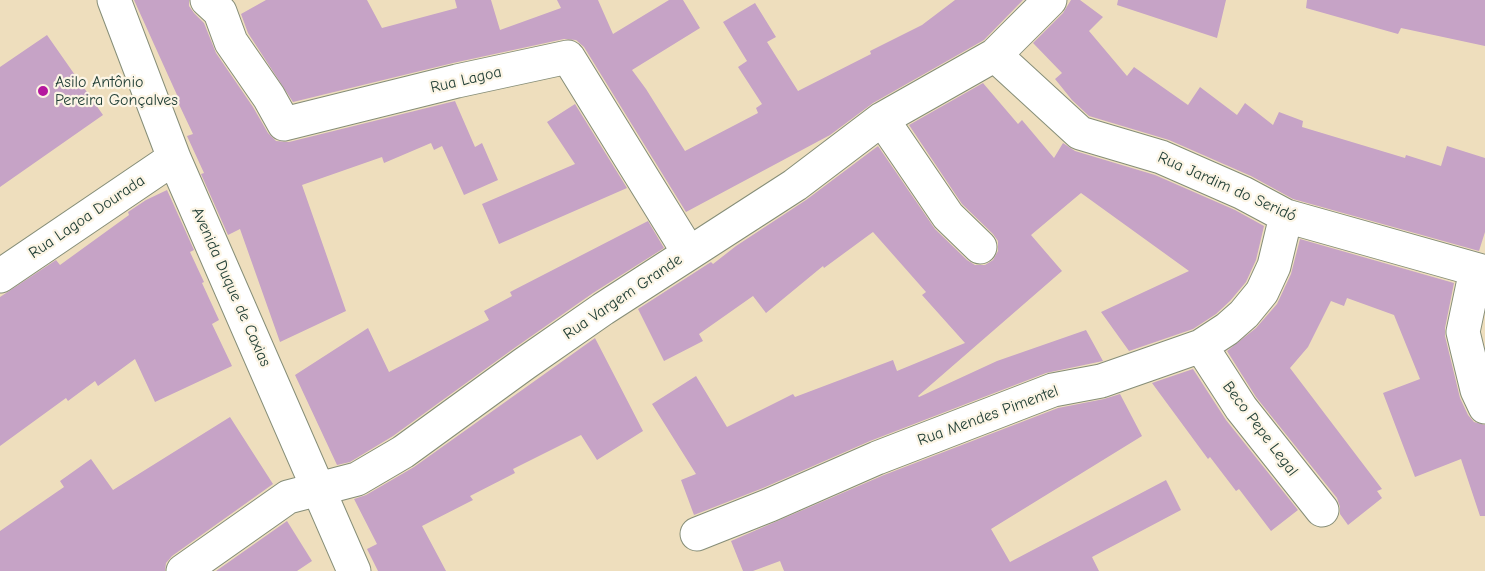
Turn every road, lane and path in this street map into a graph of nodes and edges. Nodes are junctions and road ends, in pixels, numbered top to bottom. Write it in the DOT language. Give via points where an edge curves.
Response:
graph roads {
  1 [pos="114,0"];
  2 [pos="1050,0"];
  3 [pos="224,4"];
  4 [pos="995,55"];
  5 [pos="882,119"];
  6 [pos="174,158"];
  7 [pos="1286,216"];
  8 [pos="980,247"];
  9 [pos="689,253"];
  10 [pos="1480,271"];
  11 [pos="0,276"];
  12 [pos="1202,346"];
  13 [pos="1485,407"];
  14 [pos="320,488"];
  15 [pos="1322,510"];
  16 [pos="697,534"];
  17 [pos="183,571"];
  18 [pos="354,571"];
  1 -- 6 [label="street, Avenida Duque de Caxias"];
  2 -- 4 [label="street, Rua Vargem Grande"];
  3 -- 9 [label="street, Rua Lagoa" via="231,42 284,124 568,57"];
  4 -- 5 [label="street, Rua Vargem Grande"];
  4 -- 7 [label="street, Rua Jardim do Seridó" via="1080,133 1161,157"];
  5 -- 8 [label="street" via="948,216"];
  5 -- 9 [label="street, Rua Vargem Grande" via="795,184"];
  6 -- 11 [label="street, Rua Lagoa Dourada"];
  6 -- 14 [label="street, Avenida Duque de Caxias"];
  7 -- 10 [label="street, Rua Jardim do Seridó"];
  7 -- 12 [label="street, Rua Mendes Pimentel" via="1274,266 1262,292 1236,321"];
  9 -- 14 [label="street, Rua Vargem Grande" via="524,364 403,452 357,479"];
  10 -- 13 [label="street" via="1463,332"];
  12 -- 15 [label="street, Beco Pepe Legal" via="1241,408"];
  12 -- 16 [label="street, Rua Mendes Pimentel" via="1101,381 1031,398"];
  14 -- 17 [label="street, Rua Vargem Grande" via="288,497"];
  14 -- 18 [label="street, Avenida Duque de Caxias"];
}
